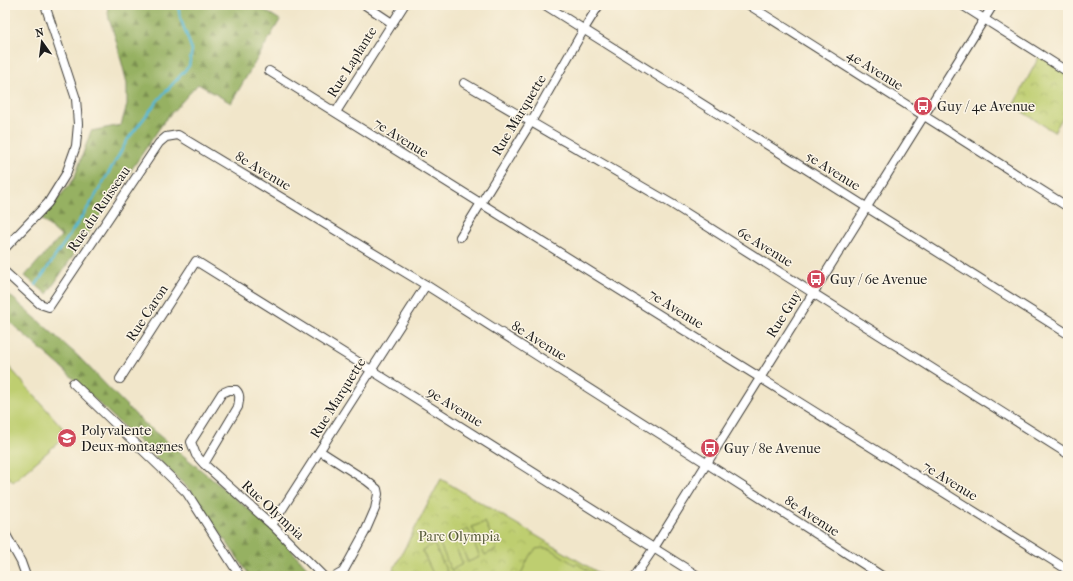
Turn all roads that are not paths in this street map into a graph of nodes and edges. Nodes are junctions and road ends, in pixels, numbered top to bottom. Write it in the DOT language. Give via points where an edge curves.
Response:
graph roads {
  1 [pos="45,5"];
  2 [pos="364,5"];
  3 [pos="404,5"];
  4 [pos="545,5"];
  5 [pos="599,5"];
  6 [pos="749,5"];
  7 [pos="962,5"];
  8 [pos="993,5"];
  9 [pos="984,19"];
  10 [pos="392,23"];
  11 [pos="584,29"];
  12 [pos="269,71"];
  13 [pos="1068,72"];
  14 [pos="464,83"];
  15 [pos="336,112"];
  16 [pos="923,116"];
  17 [pos="531,122"];
  18 [pos="178,134"];
  19 [pos="481,203"];
  20 [pos="866,207"];
  21 [pos="1068,207"];
  22 [pos="460,237"];
  23 [pos="5,248"];
  24 [pos="196,261"];
  25 [pos="5,272"];
  26 [pos="426,285"];
  27 [pos="812,292"];
  28 [pos="1068,334"];
  29 [pos="372,370"];
  30 [pos="760,377"];
  31 [pos="120,379"];
  32 [pos="73,383"];
  33 [pos="320,451"];
  34 [pos="1068,454"];
  35 [pos="706,463"];
  36 [pos="204,464"];
  37 [pos="272,525"];
  38 [pos="5,533"];
  39 [pos="654,548"];
  40 [pos="1068,570"];
  41 [pos="26,576"];
  42 [pos="240,576"];
  43 [pos="323,576"];
  44 [pos="336,576"];
  45 [pos="635,576"];
  46 [pos="698,576"];
  47 [pos="882,576"];
  1 -- 23 [label="street" via="76,99 76,146 66,174 48,203"];
  2 -- 10 [label="street"];
  3 -- 10 [label="street, Rue Laplante"];
  4 -- 11 [label="street, 5e Avenue"];
  5 -- 11 [label="street, Rue Marquette"];
  6 -- 16 [label="street, 4e Avenue"];
  7 -- 9 [label="street"];
  8 -- 9 [label="street, Rue Guy"];
  9 -- 13 [label="street"];
  9 -- 16 [label="street, Rue Guy"];
  10 -- 15 [label="street, Rue Laplante"];
  11 -- 17 [label="street, Rue Marquette"];
  11 -- 20 [label="street, 5e Avenue"];
  12 -- 15 [label="street, 7e Avenue"];
  14 -- 17 [label="street, 6e Avenue"];
  15 -- 19 [label="street, 7e Avenue"];
  16 -- 20 [label="street, Rue Guy"];
  16 -- 21 [label="street, 4e Avenue"];
  17 -- 19 [label="street, Rue Marquette"];
  17 -- 27 [label="street, 6e Avenue" via="672,204"];
  18 -- 25 [label="street, Rue du Ruisseau" via="159,143 49,307 40,304"];
  18 -- 26 [label="street, 8e Avenue"];
  19 -- 22 [label="street, Rue Marquette"];
  19 -- 30 [label="street, 7e Avenue"];
  20 -- 27 [label="street, Rue Guy"];
  20 -- 28 [label="street, 5e Avenue"];
  24 -- 29 [label="street, 9e Avenue"];
  24 -- 31 [label="street, Rue Caron"];
  26 -- 29 [label="street, Rue Marquette"];
  26 -- 35 [label="street, 8e Avenue"];
  27 -- 30 [label="street, Rue Guy"];
  27 -- 34 [label="street, 6e Avenue"];
  29 -- 33 [label="street, Rue Marquette"];
  29 -- 39 [label="street, 9e Avenue"];
  30 -- 35 [label="street, Rue Guy"];
  30 -- 40 [label="street, 7e Avenue"];
  32 -- 42 [label="street" via="187,492"];
  33 -- 37 [label="street, Rue Marquette"];
  33 -- 44 [label="street" via="367,481 377,489 378,494 375,509 365,532 343,572"];
  35 -- 39 [label="street, Rue Guy"];
  35 -- 47 [label="street, 8e Avenue"];
  36 -- 36 [label="street, Rue Olympia" via="238,407 240,398 236,390 222,393 191,442 196,455"];
  36 -- 37 [label="street, Rue Olympia"];
  37 -- 43 [label="street, Rue Olympia"];
  38 -- 41 [label="street"];
  39 -- 45 [label="street, Rue Guy"];
  39 -- 46 [label="street, 9e Avenue"];
}
